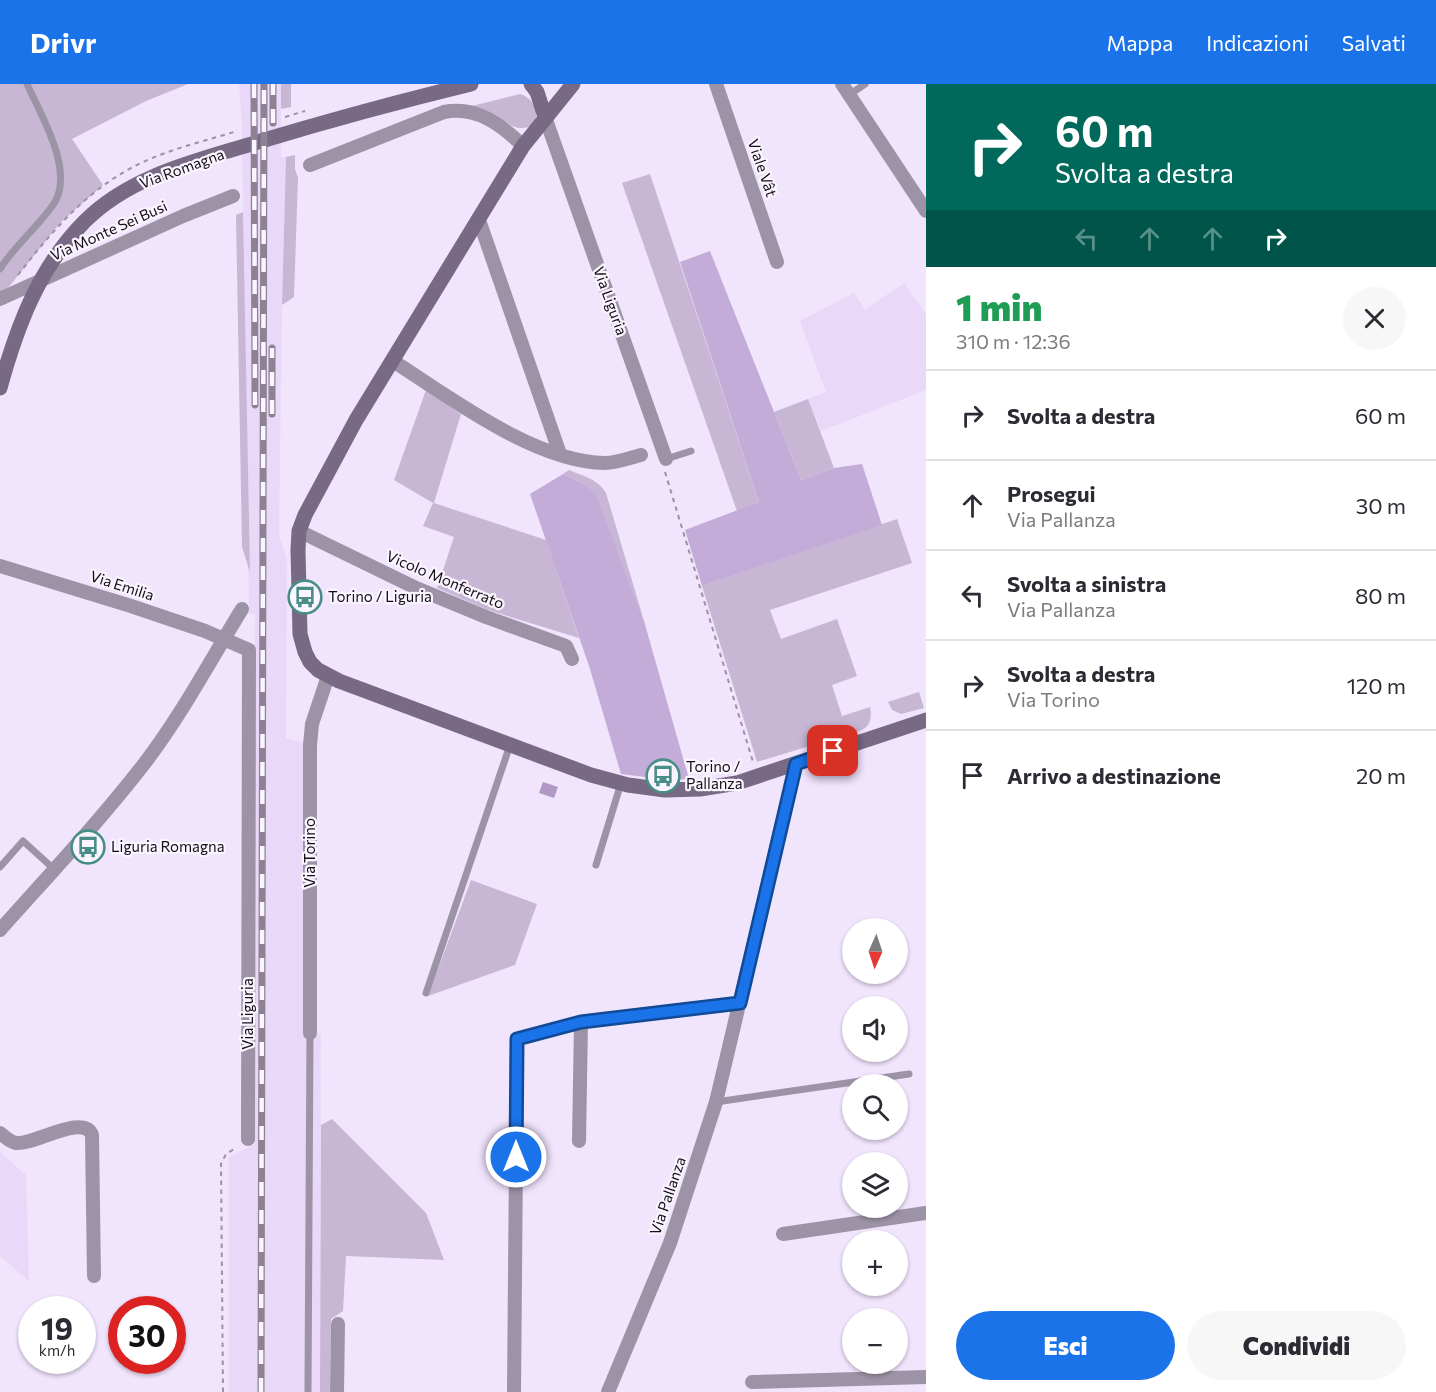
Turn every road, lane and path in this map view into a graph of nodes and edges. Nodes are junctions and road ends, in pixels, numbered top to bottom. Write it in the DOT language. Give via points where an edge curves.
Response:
graph roads {
  1 [pos="27,84"];
  2 [pos="471,84"];
  3 [pos="531,84"];
  4 [pos="573,84"];
  5 [pos="716,84"];
  6 [pos="865,84"];
  7 [pos="846,90"];
  8 [pos="545,117"];
  9 [pos="523,146"];
  10 [pos="310,165"];
  11 [pos="233,196"];
  12 [pos="926,211"];
  13 [pos="479,220"];
  14 [pos="777,262"];
  15 [pos="0,269"];
  16 [pos="39,280"];
  17 [pos="0,299"];
  18 [pos="393,361"];
  19 [pos="0,388"];
  20 [pos="691,451"];
  21 [pos="560,454"];
  22 [pos="641,455"];
  23 [pos="664,461"];
  24 [pos="299,531"];
  25 [pos="3,565"];
  26 [pos="242,609"];
  27 [pos="224,639"];
  28 [pos="573,659"];
  29 [pos="328,676"];
  30 [pos="926,720"];
  31 [pos="510,744"];
  32 [pos="796,764"];
  33 [pos="758,776"];
  34 [pos="621,783"];
  35 [pos="596,865"];
  36 [pos="0,867"];
  37 [pos="55,870"];
  38 [pos="0,930"];
  39 [pos="426,993"];
  40 [pos="740,1003"];
  41 [pos="581,1022"];
  42 [pos="310,1033"];
  43 [pos="909,1074"];
  44 [pos="716,1102"];
  45 [pos="0,1133"];
  46 [pos="248,1139"];
  47 [pos="579,1142"];
  48 [pos="926,1213"];
  49 [pos="783,1234"];
  50 [pos="94,1276"];
  51 [pos="338,1324"];
  52 [pos="926,1377"];
  53 [pos="752,1382"];
  54 [pos="223,1392"];
  55 [pos="308,1392"];
  56 [pos="337,1392"];
  57 [pos="514,1392"];
  58 [pos="608,1392"];
  1 -- 15 [label="lane" via="56,149 60,186 54,204"];
  2 -- 16 [label="main road, Via Romagna" via="281,135 143,181 87,219"];
  3 -- 8 [label="main road, Via Liguria"];
  4 -- 8 [label="main road"];
  5 -- 14 [label="street, Viale Vât"];
  6 -- 7 [label="lane"];
  7 -- 12 [label="street"];
  8 -- 9 [label="main road"];
  8 -- 23 [label="street, Via Liguria"];
  9 -- 10 [label="street" via="476,112 455,110"];
  9 -- 13 [label="main road"];
  11 -- 16 [label="street, Via Monte Sei Busi"];
  13 -- 18 [label="main road"];
  13 -- 21 [label="street"];
  16 -- 17 [label="street, Via Monte Sei Busi"];
  16 -- 19 [label="main road, Via Romagna" via="17,332"];
  18 -- 21 [label="street" via="513,436"];
  18 -- 24 [label="main road" via="356,420"];
  20 -- 23 [label="lane"];
  21 -- 22 [label="street" via="606,463"];
  23 -- 33 [label="path"];
  24 -- 28 [label="street, Vicolo Monferrato" via="416,588 566,646"];
  24 -- 29 [label="main road" via="300,634 310,662"];
  25 -- 27 [label="street, Via Emilia"];
  26 -- 27 [label="street"];
  27 -- 37 [label="street" via="145,763"];
  27 -- 46 [label="street, Via Liguria" via="249,650"];
  29 -- 31 [label="main road"];
  29 -- 42 [label="street, Via Torino" via="312,724 310,745"];
  30 -- 32 [label="main road"];
  31 -- 34 [label="main road"];
  31 -- 39 [label="lane"];
  32 -- 33 [label="main road"];
  32 -- 40 [label="street, Via Pallanza"];
  33 -- 34 [label="main road" via="700,789 665,790"];
  34 -- 35 [label="lane"];
  36 -- 37 [label="lane" via="23,841"];
  37 -- 38 [label="street"];
  40 -- 41 [label="street"];
  40 -- 44 [label="street, Via Pallanza"];
  41 -- 47 [label="street"];
  41 -- 57 [label="street" via="517,1039"];
  42 -- 55 [label="lane"];
  43 -- 44 [label="lane"];
  44 -- 58 [label="street, Via Pallanza" via="670,1243"];
  45 -- 50 [label="street" via="19,1143 75,1127 90,1130"];
  46 -- 54 [label="path" via="226,1154 221,1164"];
  48 -- 49 [label="street"];
  51 -- 56 [label="street"];
  52 -- 53 [label="street"];
}
